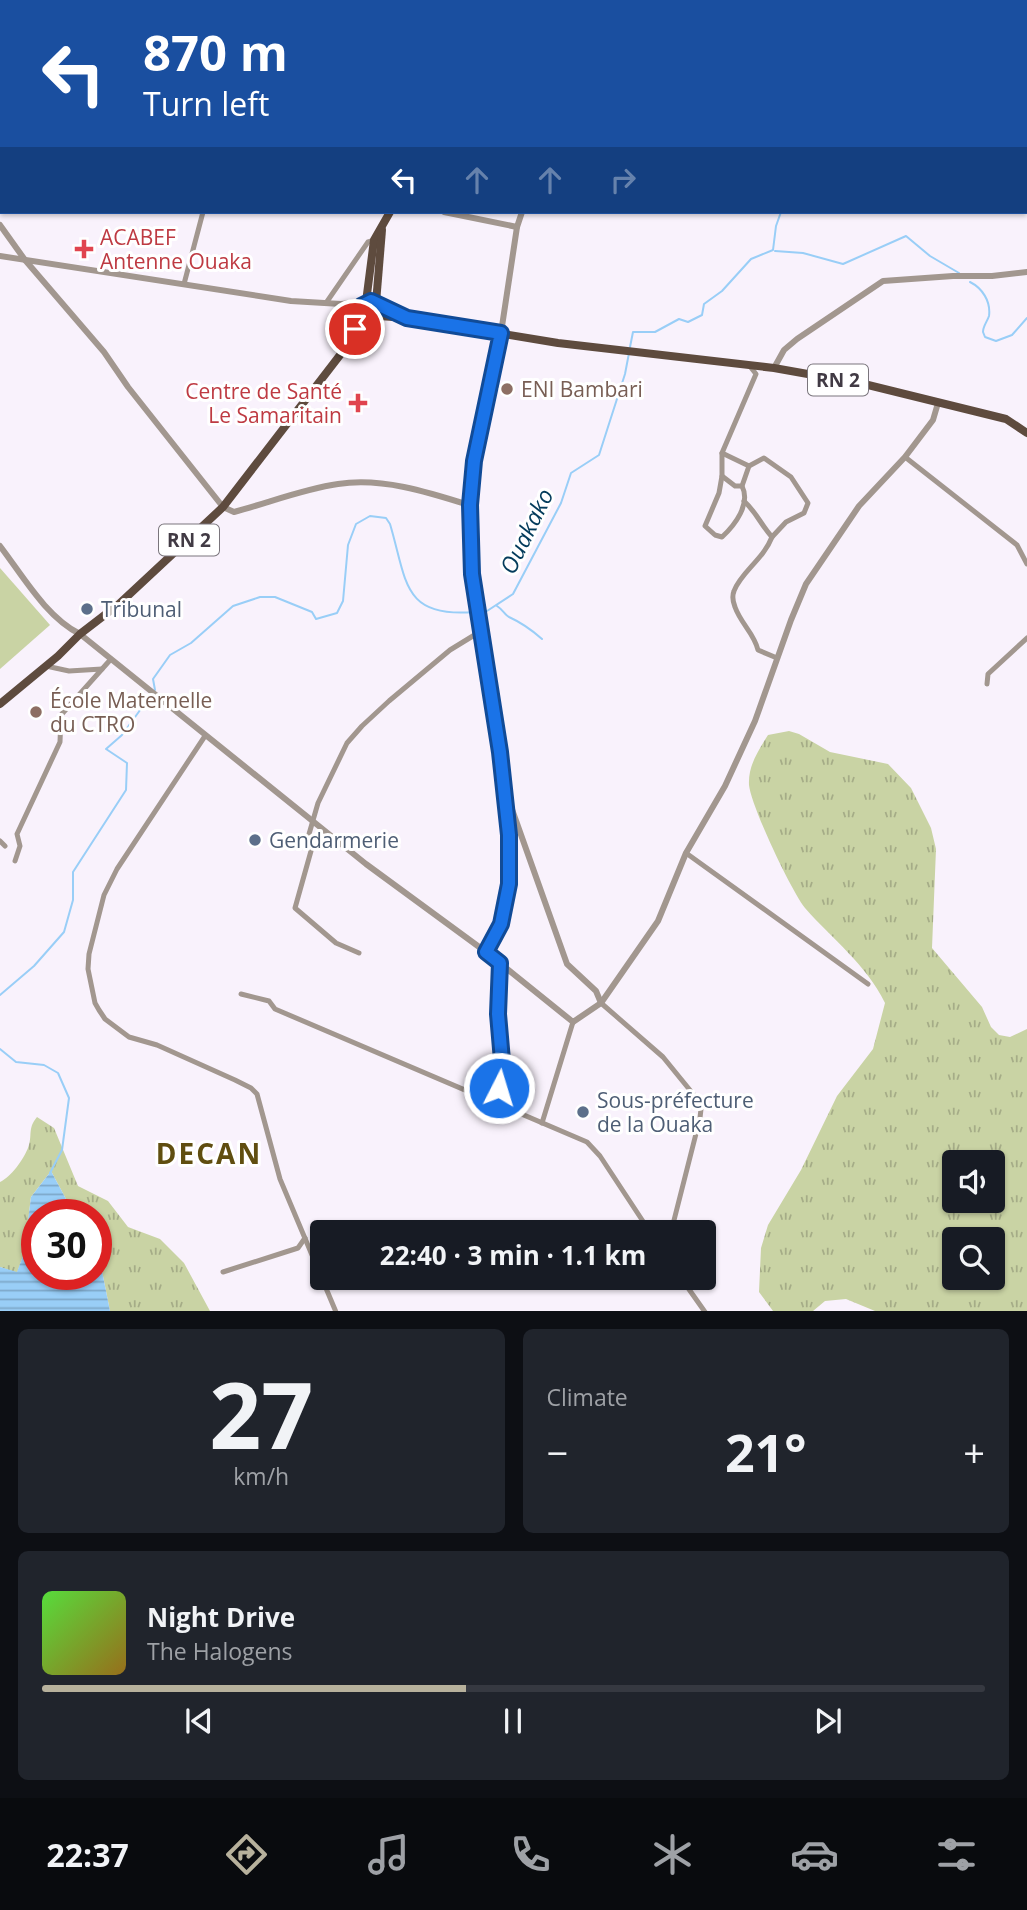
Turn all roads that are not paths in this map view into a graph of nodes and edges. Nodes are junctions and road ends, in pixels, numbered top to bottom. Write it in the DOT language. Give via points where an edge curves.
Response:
graph roads {
  1 [pos="202,214"];
  2 [pos="389,214"];
  3 [pos="453,214"];
  4 [pos="521,214"];
  5 [pos="0,225"];
  6 [pos="517,228"];
  7 [pos="378,241"];
  8 [pos="0,256"];
  9 [pos="25,260"];
  10 [pos="375,260"];
  11 [pos="1027,272"];
  12 [pos="184,284"];
  13 [pos="326,303"];
  14 [pos="377,305"];
  15 [pos="362,308"];
  16 [pos="407,318"];
  17 [pos="376,319"];
  18 [pos="501,333"];
  19 [pos="347,346"];
  20 [pos="749,365"];
  21 [pos="774,368"];
  22 [pos="938,402"];
  23 [pos="1027,433"];
  24 [pos="722,453"];
  25 [pos="905,457"];
  26 [pos="749,466"];
  27 [pos="722,476"];
  28 [pos="742,486"];
  29 [pos="744,500"];
  30 [pos="470,505"];
  31 [pos="223,507"];
  32 [pos="772,537"];
  33 [pos="0,546"];
  34 [pos="1027,564"];
  35 [pos="481,631"];
  36 [pos="80,634"];
  37 [pos="1027,638"];
  38 [pos="777,658"];
  39 [pos="111,659"];
  40 [pos="46,666"];
  41 [pos="102,669"];
  42 [pos="988,684"];
  43 [pos="0,704"];
  44 [pos="205,736"];
  45 [pos="504,787"];
  46 [pos="312,819"];
  47 [pos="686,853"];
  48 [pos="15,861"];
  49 [pos="486,952"];
  50 [pos="359,953"];
  51 [pos="500,963"];
  52 [pos="868,985"];
  53 [pos="241,994"];
  54 [pos="601,1003"];
  55 [pos="573,1022"];
  56 [pos="494,1104"];
  57 [pos="542,1123"];
  58 [pos="642,1220"];
  59 [pos="674,1220"];
  60 [pos="305,1238"];
  61 [pos="223,1272"];
  62 [pos="690,1290"];
  63 [pos="335,1311"];
  64 [pos="705,1311"];
  1 -- 12 [label="street"];
  2 -- 7 [label="main road"];
  3 -- 6 [label="street"];
  4 -- 6 [label="street"];
  5 -- 9 [label="street"];
  6 -- 18 [label="street"];
  7 -- 10 [label="main road"];
  7 -- 13 [label="street" via="368,242"];
  8 -- 9 [label="street"];
  9 -- 12 [label="street"];
  9 -- 31 [label="street" via="104,352"];
  10 -- 14 [label="main road"];
  10 -- 15 [label="main road"];
  11 -- 21 [label="street" via="883,281 797,339"];
  12 -- 13 [label="street"];
  13 -- 15 [label="street"];
  14 -- 15 [label="main road"];
  14 -- 16 [label="main road, RN 2"];
  14 -- 17 [label="main road"];
  15 -- 17 [label="main road" via="364,320"];
  15 -- 19 [label="main road, RN 2"];
  16 -- 17 [label="main road, RN 2"];
  16 -- 18 [label="main road, RN 2"];
  17 -- 19 [label="main road, RN 2"];
  18 -- 20 [label="main road, RN 2"];
  18 -- 30 [label="street" via="474,461"];
  19 -- 31 [label="main road, RN 2"];
  20 -- 21 [label="main road, RN 2"];
  20 -- 24 [label="street" via="756,374"];
  21 -- 22 [label="main road, RN 2"];
  22 -- 23 [label="main road, RN 2" via="1006,419"];
  22 -- 25 [label="street" via="933,420"];
  24 -- 26 [label="street"];
  24 -- 27 [label="street"];
  25 -- 34 [label="street" via="1017,545"];
  25 -- 38 [label="street" via="859,506 823,555 806,584"];
  26 -- 28 [label="street"];
  26 -- 32 [label="street" via="764,458 779,467 792,477 808,503 804,513 786,522"];
  27 -- 28 [label="street"];
  27 -- 29 [label="street" via="705,526 708,530 722,537 726,534 738,519"];
  28 -- 29 [label="street"];
  29 -- 32 [label="street"];
  30 -- 31 [label="street" via="370,483 338,484 234,512"];
  30 -- 35 [label="street" via="470,550"];
  31 -- 36 [label="main road, RN 2"];
  32 -- 38 [label="street" via="761,559 733,592 733,600 758,650"];
  33 -- 36 [label="street" via="48,607"];
  35 -- 45 [label="street"];
  35 -- 46 [label="street" via="450,650 362,726 347,743"];
  36 -- 39 [label="street"];
  36 -- 40 [label="main road, RN 2"];
  37 -- 42 [label="street" via="988,674"];
  38 -- 47 [label="street" via="725,786"];
  39 -- 41 [label="street"];
  39 -- 44 [label="street"];
  40 -- 41 [label="street" via="69,671"];
  40 -- 43 [label="main road, RN 2"];
  41 -- 48 [label="street" via="61,715 60,742 17,834 20,846"];
  44 -- 46 [label="street"];
  44 -- 60 [label="street" via="103,895 88,969 99,1010 129,1037 157,1045 257,1094 280,1179"];
  45 -- 49 [label="street" via="509,884 501,924"];
  45 -- 54 [label="street" via="567,964 596,991"];
  46 -- 49 [label="street"];
  46 -- 50 [label="street" via="307,841 311,850 295,908 336,943"];
  47 -- 52 [label="street"];
  47 -- 54 [label="street" via="658,921"];
  49 -- 51 [label="street"];
  51 -- 55 [label="street"];
  51 -- 56 [label="street" via="503,1072"];
  53 -- 56 [label="street" via="269,1001 275,1009"];
  54 -- 55 [label="street"];
  54 -- 59 [label="street" via="656,1050 698,1100 700,1118"];
  55 -- 57 [label="street"];
  56 -- 57 [label="street"];
  57 -- 58 [label="street" via="594,1148"];
  60 -- 61 [label="street" via="298,1248"];
  60 -- 63 [label="street"];
  62 -- 64 [label="street"];
}
